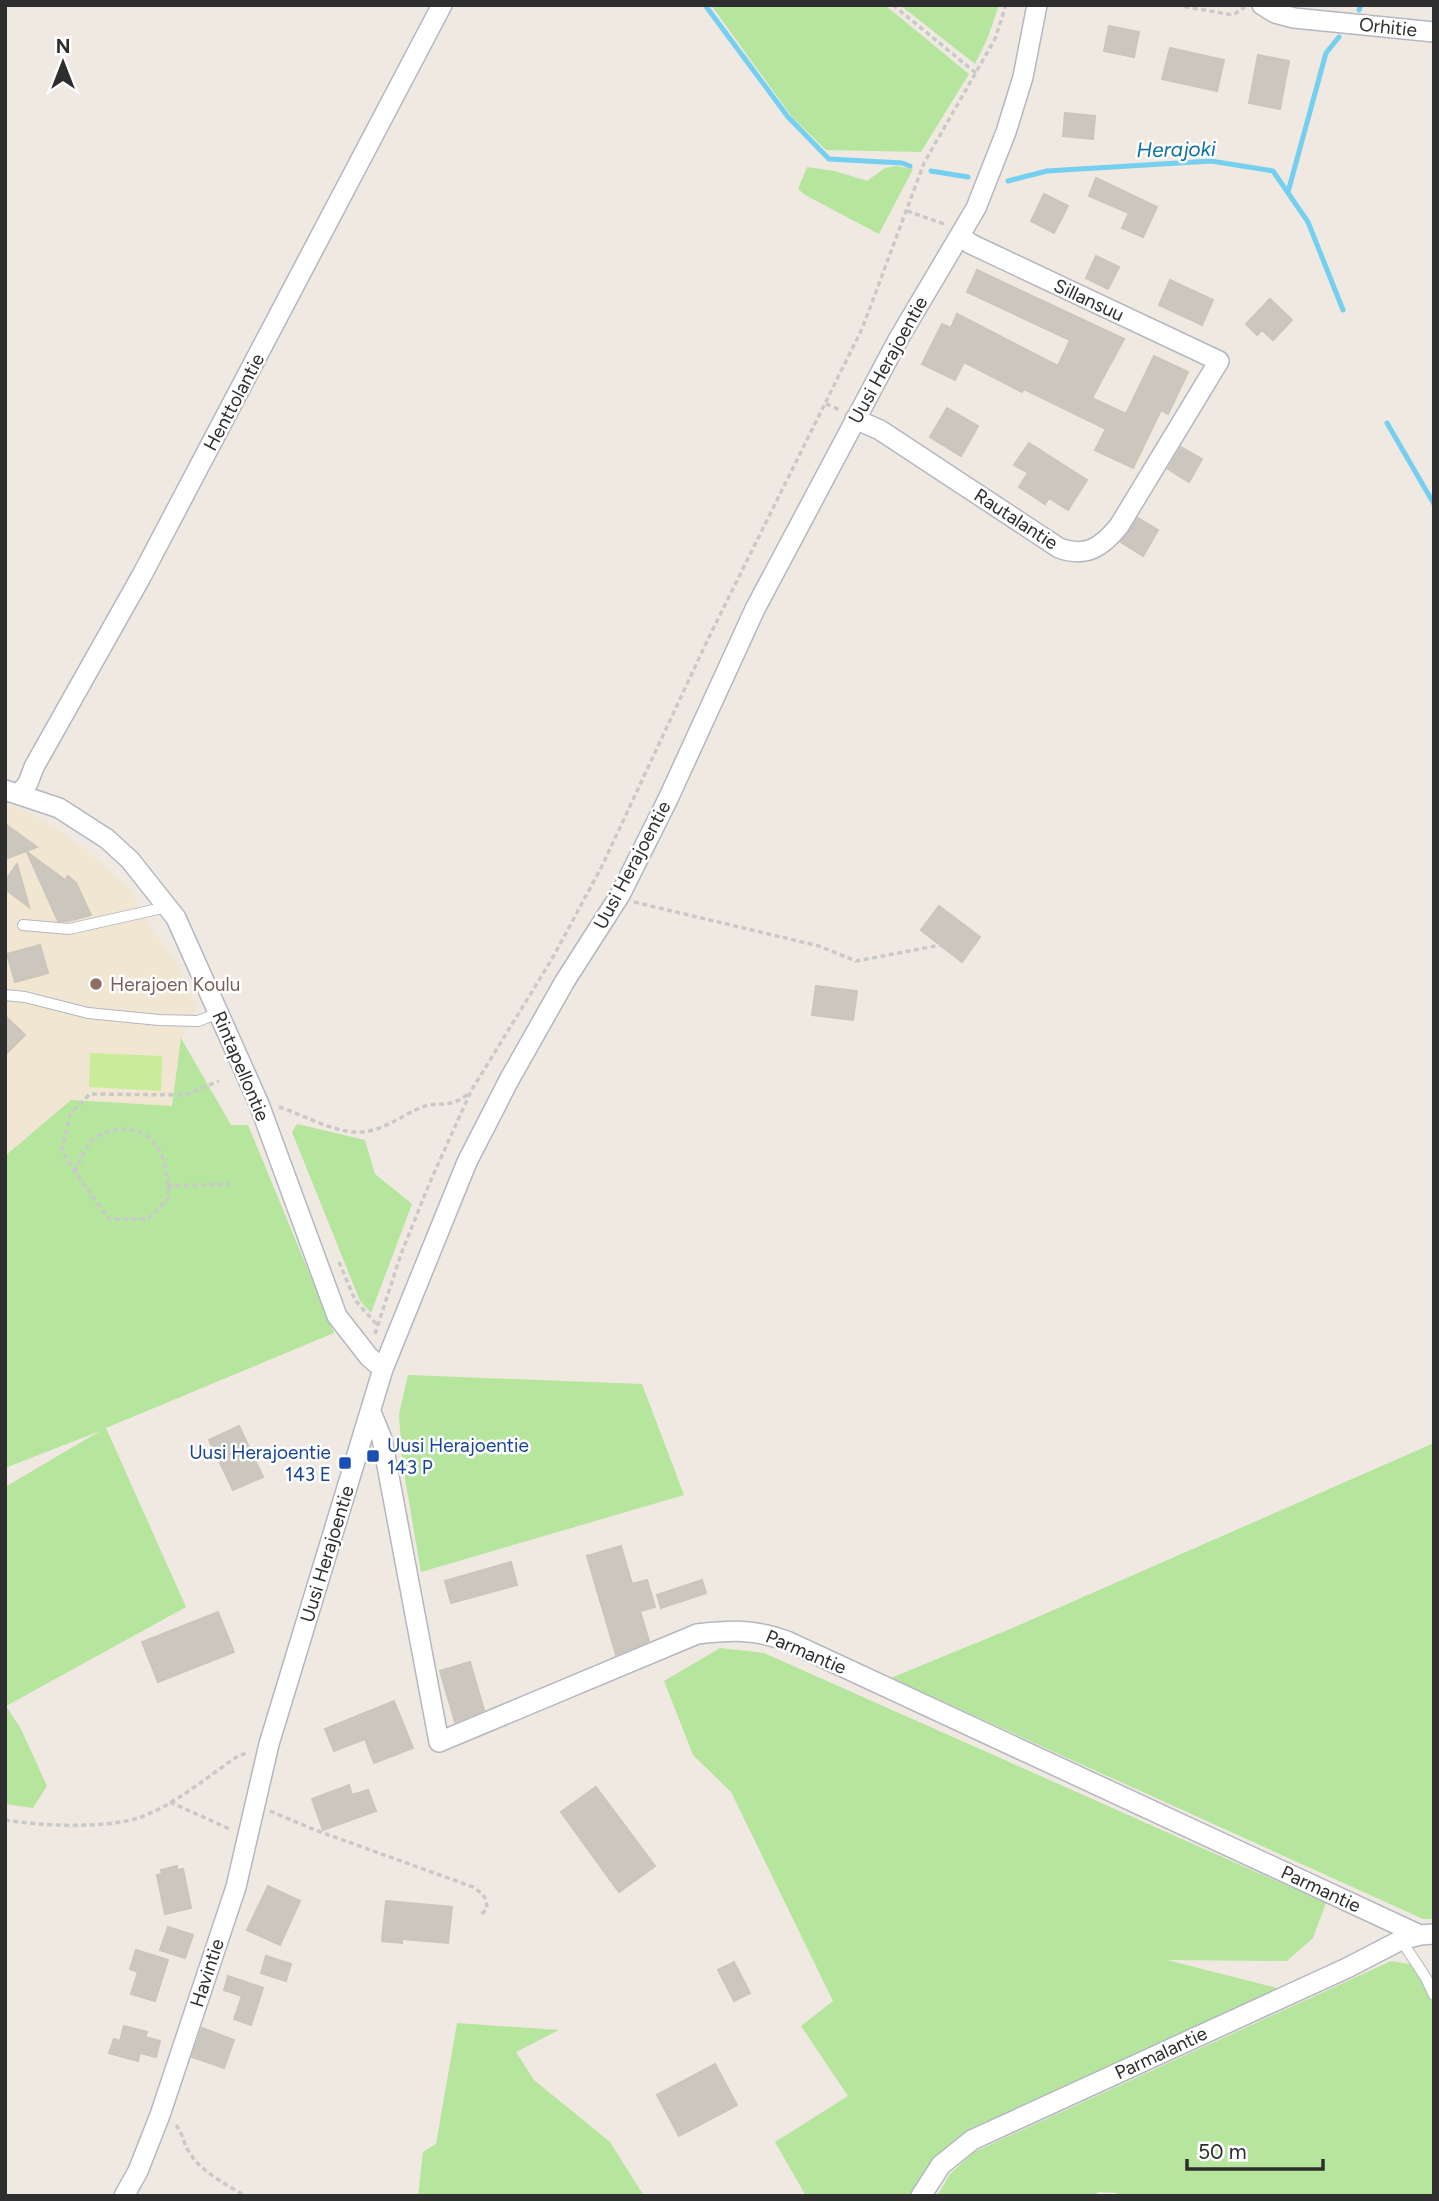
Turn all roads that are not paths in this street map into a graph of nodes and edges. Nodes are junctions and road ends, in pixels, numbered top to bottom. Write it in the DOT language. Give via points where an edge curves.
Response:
graph roads {
  1 [pos="442,5"];
  2 [pos="1037,5"];
  3 [pos="1262,5"];
  4 [pos="1434,32"];
  5 [pos="960,236"];
  6 [pos="1219,361"];
  7 [pos="855,419"];
  8 [pos="9,792"];
  9 [pos="168,907"];
  10 [pos="23,925"];
  11 [pos="5,995"];
  12 [pos="219,1013"];
  13 [pos="376,1363"];
  14 [pos="371,1412"];
  15 [pos="269,1744"];
  16 [pos="1418,1936"];
  17 [pos="1434,1995"];
  18 [pos="124,2196"];
  19 [pos="921,2196"];
  1 -- 8 [label="street, Henttolantie" via="28,783"];
  2 -- 5 [label="street, Uusi Herajoentie" via="1006,132"];
  3 -- 4 [label="street, Orhitie" via="1294,18"];
  5 -- 6 [label="street, Sillansuu"];
  5 -- 7 [label="street, Uusi Herajoentie"];
  6 -- 7 [label="street, Rautalantie" via="1119,526 1109,539 1086,553 1059,548 880,430"];
  7 -- 13 [label="street, Uusi Herajoentie" via="755,609 620,895 565,981 467,1162"];
  8 -- 9 [label="street, Rintapellontie" via="59,808 107,839"];
  9 -- 10 [label="lane" via="69,929"];
  9 -- 12 [label="street, Rintapellontie"];
  11 -- 12 [label="lane" via="88,1013 159,1020 198,1021"];
  12 -- 13 [label="street, Rintapellontie" via="259,1104 337,1316"];
  13 -- 14 [label="street, Uusi Herajoentie"];
  14 -- 15 [label="street, Uusi Herajoentie"];
  14 -- 16 [label="street, Parmantie" via="382,1439 439,1742 697,1634 765,1633"];
  15 -- 18 [label="street, Havintie" via="236,1887 163,2106"];
  16 -- 17 [label="lane"];
  16 -- 19 [label="street, Parmalantie" via="972,2140 941,2165"];
}
